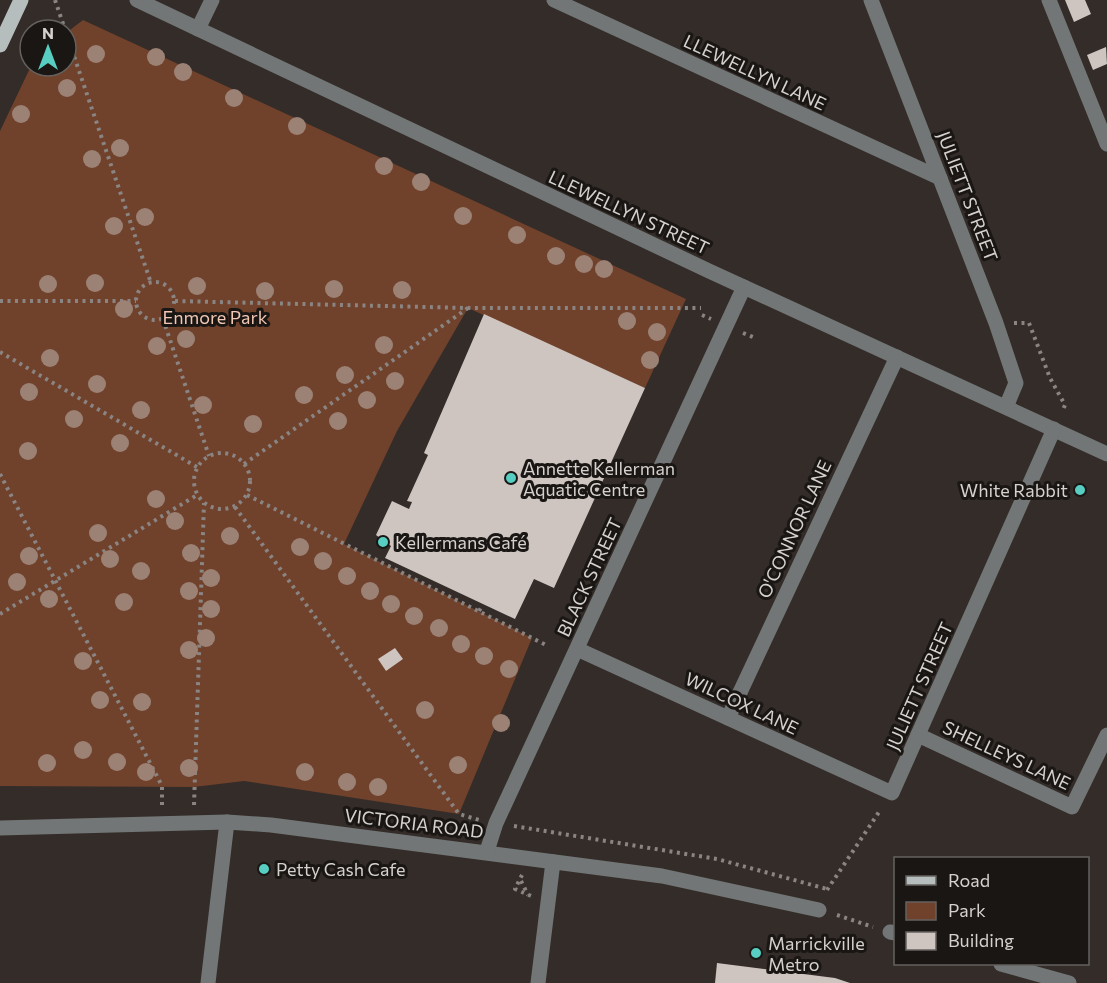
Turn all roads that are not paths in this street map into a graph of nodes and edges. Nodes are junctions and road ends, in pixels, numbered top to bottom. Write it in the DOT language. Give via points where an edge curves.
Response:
graph roads {
  1 [pos="21,0"];
  2 [pos="137,0"];
  3 [pos="212,0"];
  4 [pos="554,0"];
  5 [pos="871,0"];
  6 [pos="1049,0"];
  7 [pos="198,29"];
  8 [pos="0,45"];
  9 [pos="1107,144"];
  10 [pos="940,178"];
  11 [pos="744,287"];
  12 [pos="897,357"];
  13 [pos="1006,407"];
  14 [pos="1054,429"];
  15 [pos="1107,454"];
  16 [pos="577,649"];
  17 [pos="728,718"];
  18 [pos="918,735"];
  19 [pos="1107,735"];
  20 [pos="892,793"];
  21 [pos="227,822"];
  22 [pos="0,828"];
  23 [pos="487,852"];
  24 [pos="553,862"];
  25 [pos="819,910"];
  26 [pos="1008,965"];
  27 [pos="208,983"];
  28 [pos="538,983"];
  29 [pos="1069,983"];
  1 -- 8 [label="main road"];
  2 -- 7 [label="street, LLEWELLYN STREET"];
  3 -- 7 [label="street"];
  4 -- 10 [label="street, LLEWELLYN LANE"];
  5 -- 10 [label="street, JULIETT STREET"];
  6 -- 9 [label="street"];
  7 -- 11 [label="street, LLEWELLYN STREET"];
  10 -- 13 [label="street, JULIETT STREET" via="1016,383"];
  11 -- 12 [label="street, LLEWELLYN STREET"];
  11 -- 16 [label="street, BLACK STREET"];
  12 -- 13 [label="street, LLEWELLYN STREET"];
  12 -- 17 [label="street, O'CONNOR LANE"];
  13 -- 14 [label="street, LLEWELLYN STREET"];
  14 -- 15 [label="street, LLEWELLYN STREET"];
  14 -- 18 [label="street, JULIETT STREET"];
  16 -- 17 [label="street, WILCOX LANE"];
  16 -- 23 [label="street, BLACK STREET" via="496,823"];
  17 -- 20 [label="street, WILCOX LANE"];
  18 -- 19 [label="street, SHELLEYS LANE" via="1072,807"];
  18 -- 20 [label="street, JULIETT STREET"];
  21 -- 22 [label="street, VICTORIA ROAD"];
  21 -- 23 [label="street, VICTORIA ROAD"];
  21 -- 27 [label="street"];
  23 -- 24 [label="street, VICTORIA ROAD"];
  24 -- 25 [label="street, VICTORIA ROAD" via="662,876"];
  24 -- 28 [label="street"];
  26 -- 29 [label="street"];
}
